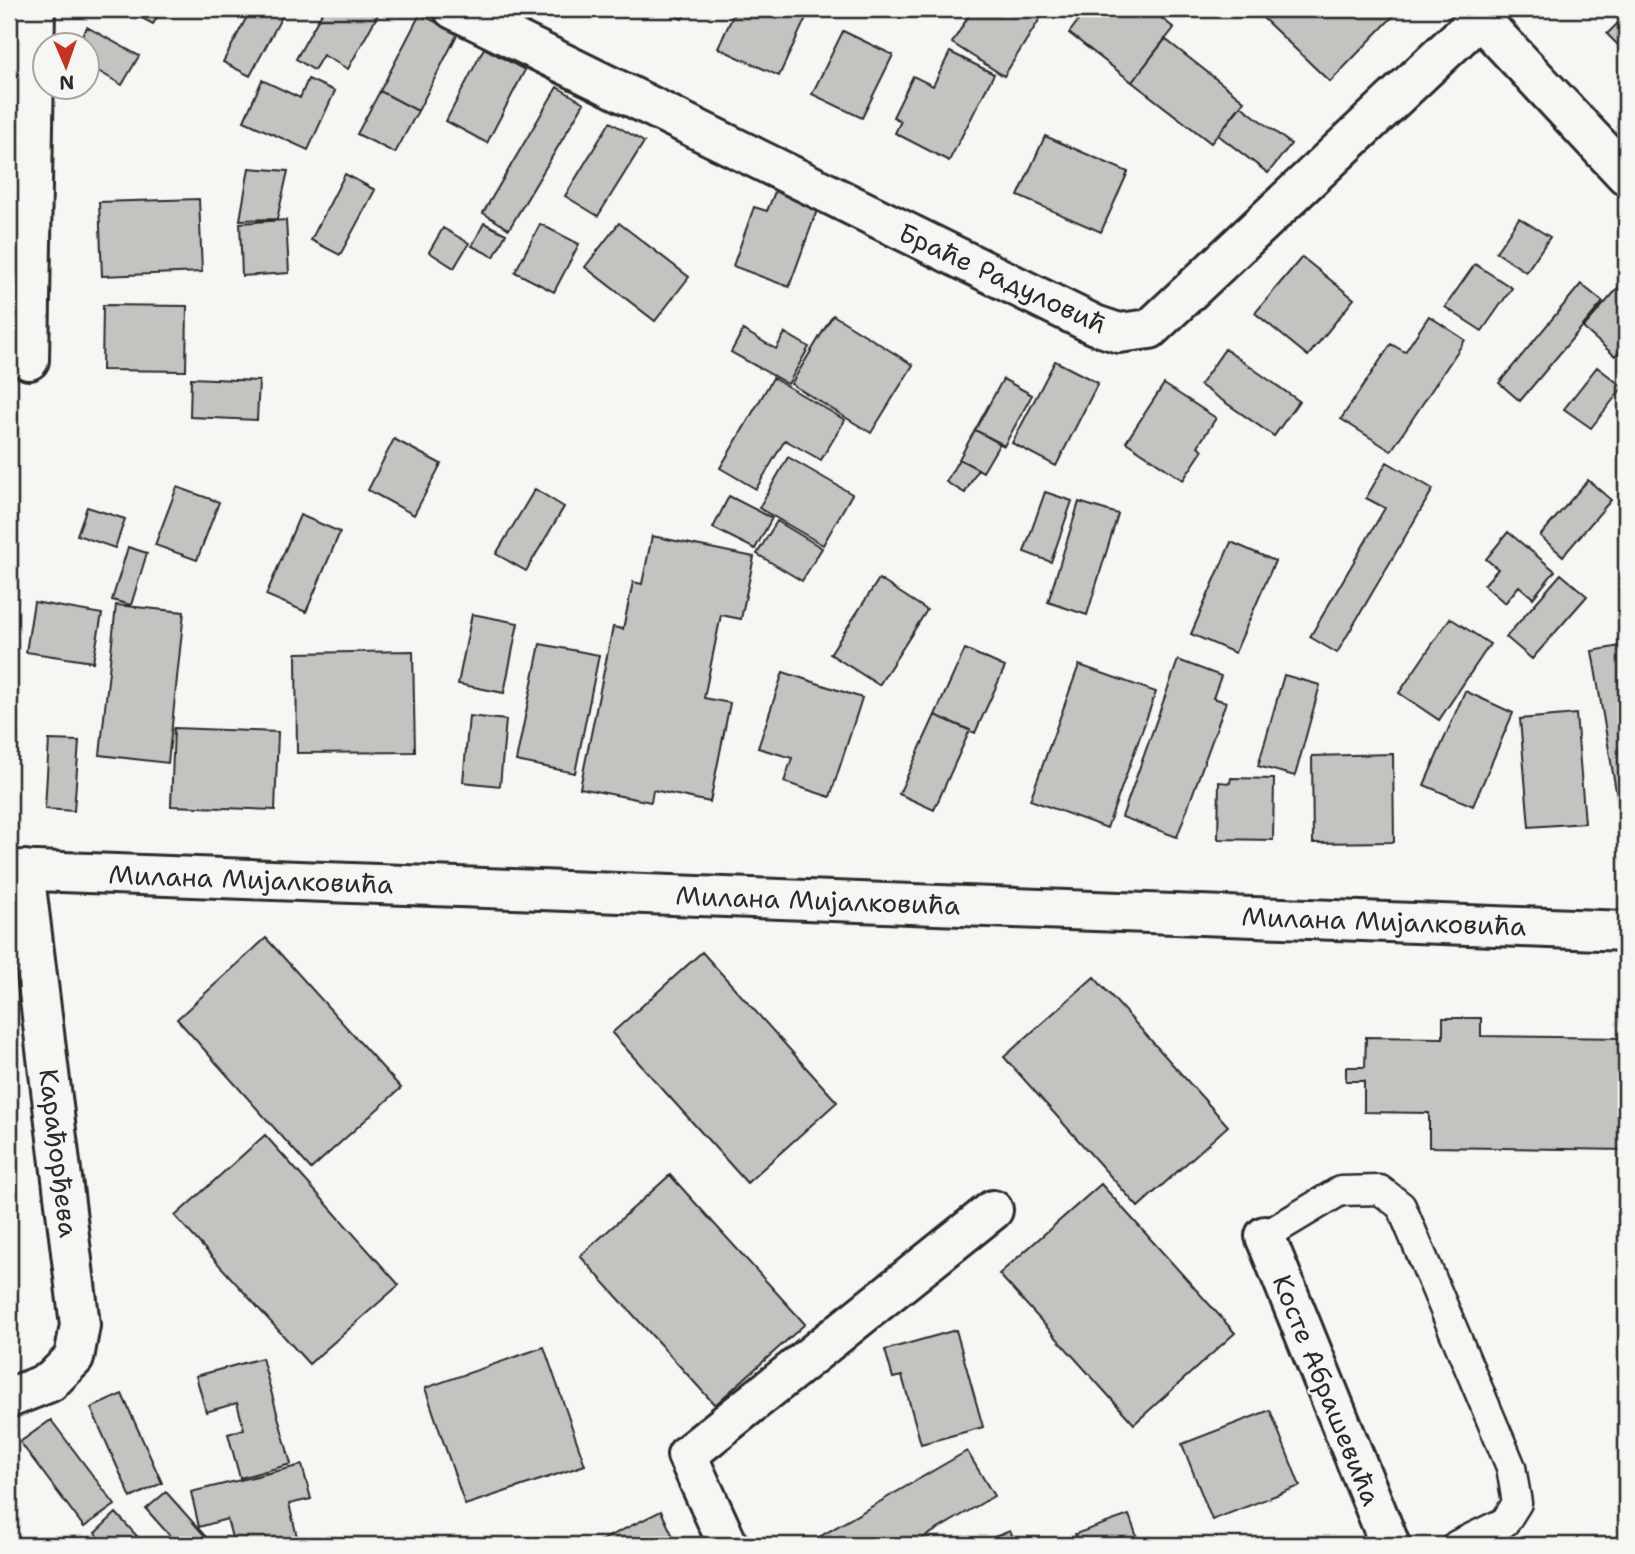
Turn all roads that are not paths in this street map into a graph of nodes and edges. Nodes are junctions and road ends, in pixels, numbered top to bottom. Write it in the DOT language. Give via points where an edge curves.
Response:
graph roads {
  1 [pos="35,9"];
  2 [pos="453,9"];
  3 [pos="1475,13"];
  4 [pos="1626,175"];
  5 [pos="29,360"];
  6 [pos="16,870"];
  7 [pos="1626,931"];
  8 [pos="993,1210"];
  9 [pos="1265,1236"];
  10 [pos="9,1398"];
  11 [pos="728,1545"];
  12 [pos="1390,1545"];
  13 [pos="1457,1545"];
  1 -- 5 [label="street"];
  2 -- 3 [label="street, Браће Радуловић" via="1095,325 1119,332 1150,329"];
  3 -- 4 [label="street"];
  6 -- 7 [label="street, Милана Мијалковића"];
  6 -- 10 [label="street, Карађорђева" via="80,1325 74,1358 50,1382"];
  8 -- 11 [label="street" via="687,1455"];
  9 -- 12 [label="street, Косте Абрашевића"];
  9 -- 13 [label="lane" via="1340,1191 1380,1190 1401,1206 1511,1467 1517,1503 1505,1522"];
}
